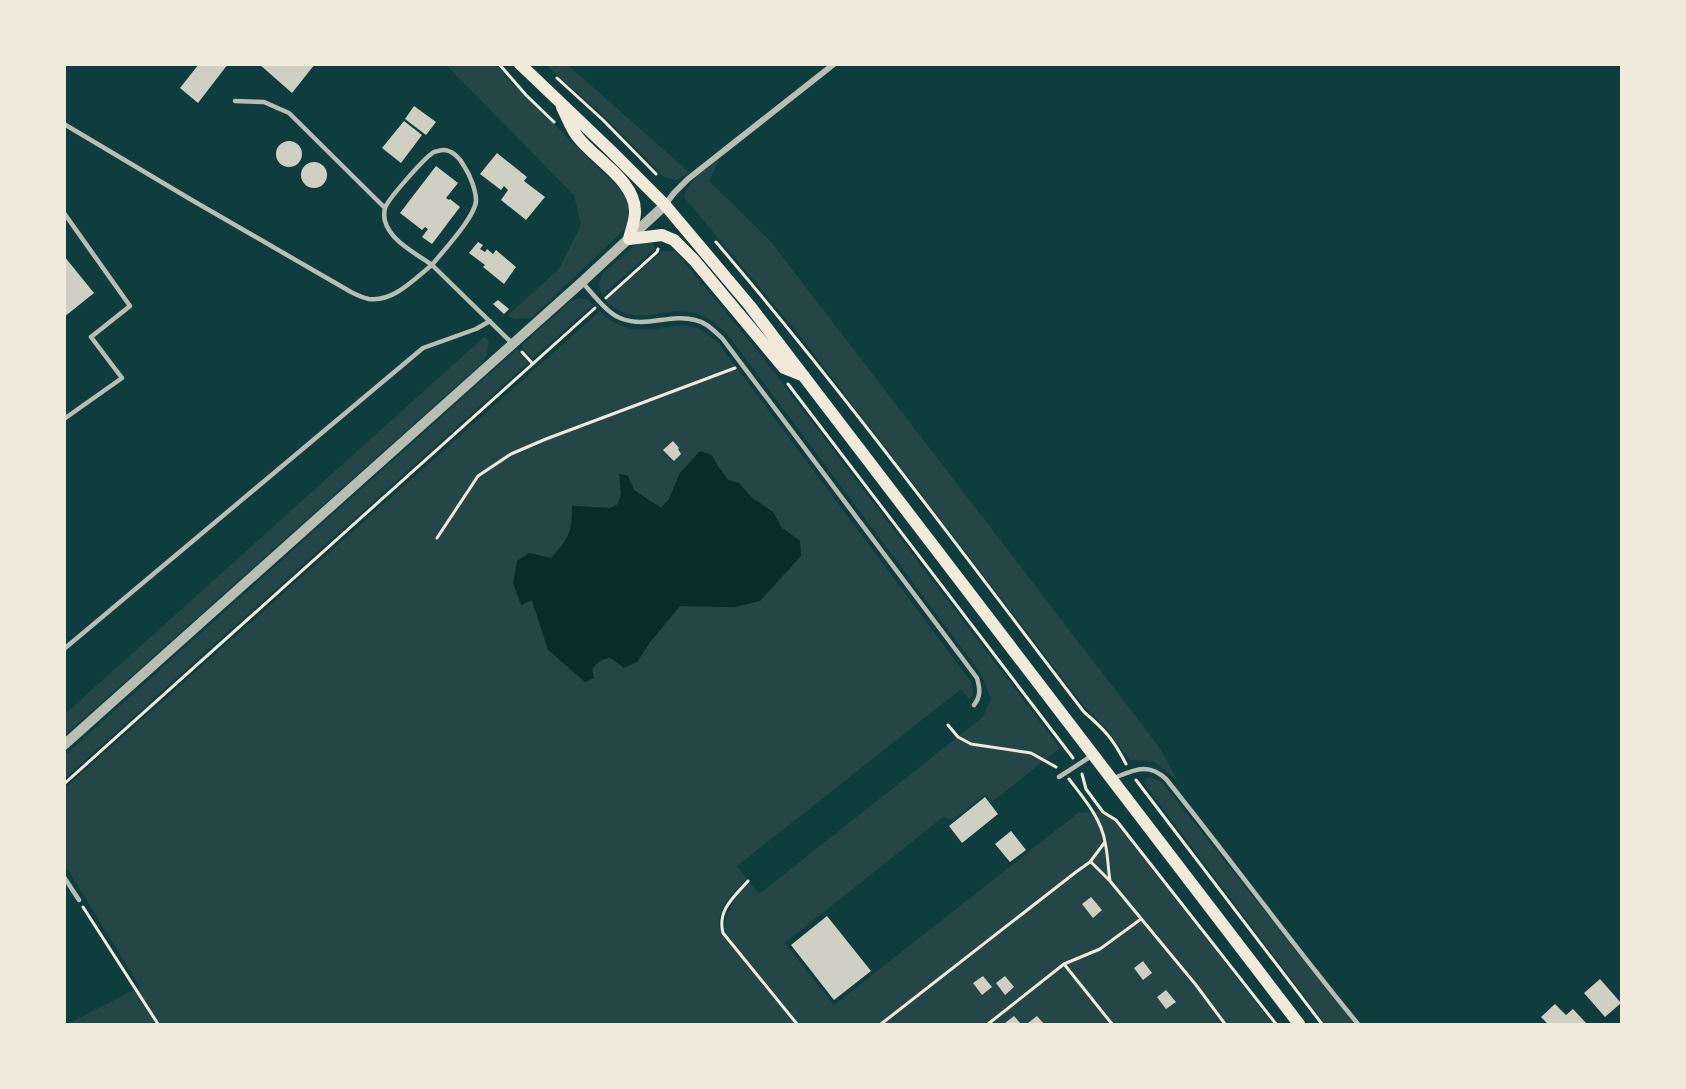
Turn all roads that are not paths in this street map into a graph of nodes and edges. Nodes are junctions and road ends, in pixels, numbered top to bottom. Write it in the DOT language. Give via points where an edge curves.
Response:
graph roads {
  1 [pos="520,64"];
  2 [pos="834,64"];
  3 [pos="557,98"];
  4 [pos="235,101"];
  5 [pos="64,124"];
  6 [pos="665,205"];
  7 [pos="386,208"];
  8 [pos="64,213"];
  9 [pos="629,239"];
  10 [pos="432,265"];
  11 [pos="582,282"];
  12 [pos="490,321"];
  13 [pos="513,344"];
  14 [pos="804,376"];
  15 [pos="64,419"];
  16 [pos="65,647"];
  17 [pos="974,705"];
  18 [pos="64,745"];
  19 [pos="1093,755"];
  20 [pos="1059,777"];
  21 [pos="1112,779"];
  22 [pos="64,877"];
  23 [pos="79,900"];
  24 [pos="1299,1024"];
  25 [pos="1358,1024"];
  1 -- 3 [label="main road"];
  2 -- 6 [label="street" via="688,179"];
  3 -- 6 [label="main road"];
  3 -- 9 [label="main road" via="577,136 627,186 635,211"];
  4 -- 7 [label="lane" via="264,102 289,113"];
  5 -- 10 [label="lane" via="368,299 382,299 399,291"];
  6 -- 9 [label="street"];
  6 -- 14 [label="main road"];
  7 -- 10 [label="lane" via="384,219 388,229"];
  7 -- 10 [label="lane" via="434,152 444,150 457,155 476,200 473,212"];
  8 -- 15 [label="lane" via="130,306 91,337 122,378"];
  9 -- 11 [label="street"];
  9 -- 14 [label="main road" via="662,235 674,240 784,368"];
  10 -- 12 [label="lane"];
  11 -- 13 [label="street"];
  11 -- 17 [label="lane" via="621,319 645,323 696,320 722,338 977,678 980,689"];
  12 -- 13 [label="lane"];
  12 -- 16 [label="lane" via="423,348"];
  13 -- 18 [label="street"];
  14 -- 19 [label="main road"];
  19 -- 20 [label="lane"];
  19 -- 21 [label="main road"];
  21 -- 24 [label="main road"];
  21 -- 25 [label="lane" via="1146,768 1166,778"];
  22 -- 23 [label="lane"];
}
